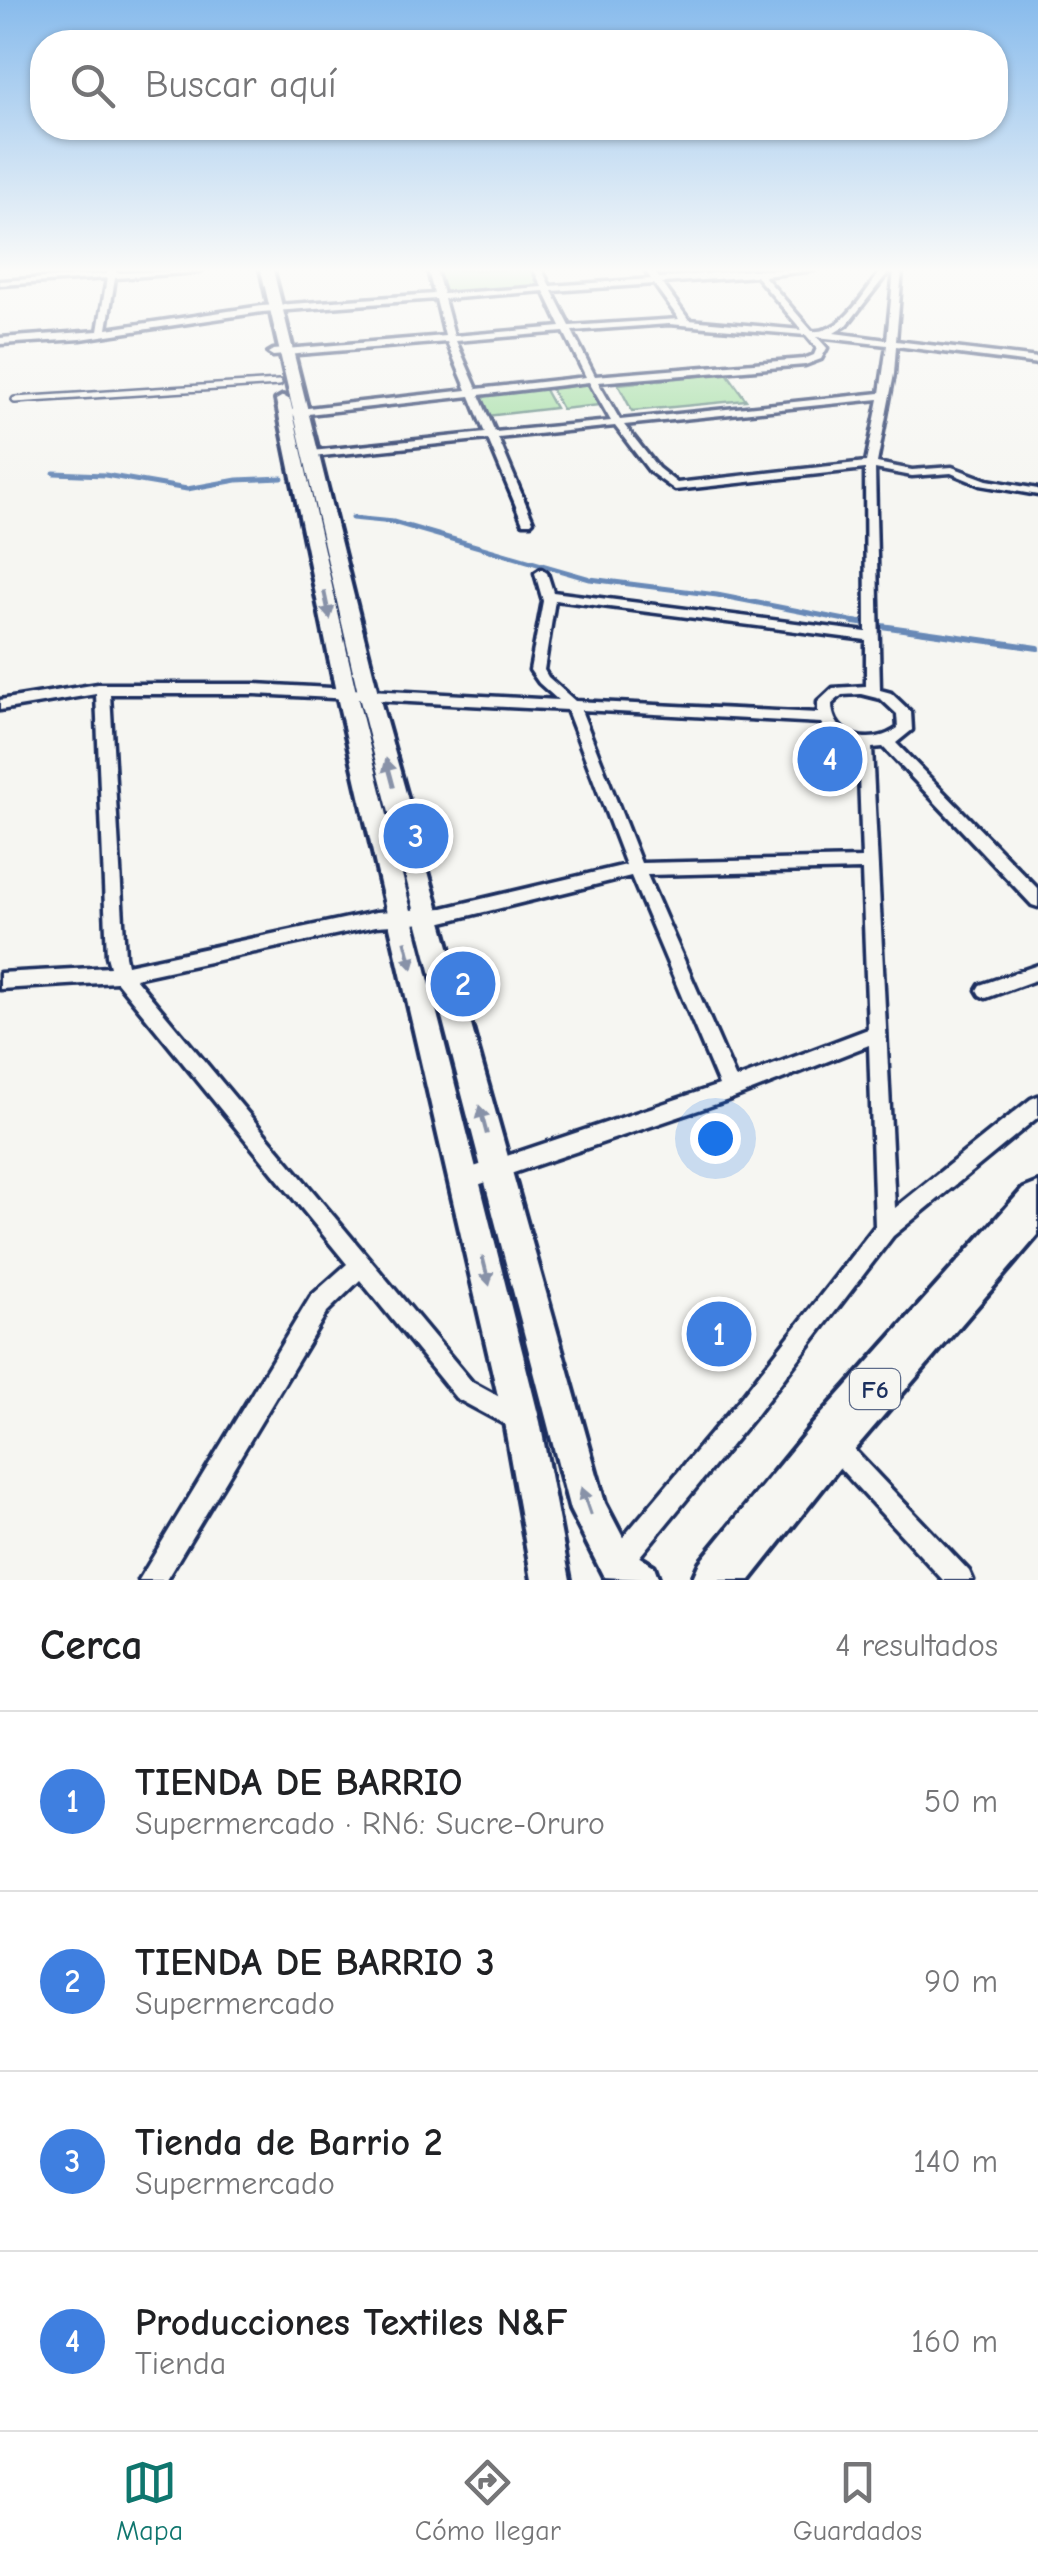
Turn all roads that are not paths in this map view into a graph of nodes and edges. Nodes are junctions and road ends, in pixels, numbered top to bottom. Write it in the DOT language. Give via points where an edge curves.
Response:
graph roads {
  1 [pos="277,344"];
  2 [pos="372,344"];
  3 [pos="453,344"];
  4 [pos="574,344"];
  5 [pos="821,344"];
  6 [pos="890,344"];
  7 [pos="903,344"];
  8 [pos="279,353"];
  9 [pos="1038,362"];
  10 [pos="594,380"];
  11 [pos="280,383"];
  12 [pos="473,394"];
  13 [pos="883,396"];
  14 [pos="15,400"];
  15 [pos="294,413"];
  16 [pos="618,420"];
  17 [pos="490,436"];
  18 [pos="312,454"];
  19 [pos="870,465"];
  20 [pos="1038,492"];
  21 [pos="527,521"];
  22 [pos="541,573"];
  23 [pos="548,596"];
  24 [pos="872,637"];
  25 [pos="103,689"];
  26 [pos="873,691"];
  27 [pos="357,693"];
  28 [pos="0,704"];
  29 [pos="573,707"];
  30 [pos="824,718"];
  31 [pos="888,742"];
  32 [pos="865,744"];
  33 [pos="871,864"];
  34 [pos="636,869"];
  35 [pos="1038,900"];
  36 [pos="428,916"];
  37 [pos="400,917"];
  38 [pos="1038,972"];
  39 [pos="121,974"];
  40 [pos="0,981"];
  41 [pos="986,990"];
  42 [pos="878,1033"];
  43 [pos="731,1090"];
  44 [pos="1038,1105"];
  45 [pos="496,1169"];
  46 [pos="464,1180"];
  47 [pos="1038,1204"];
  48 [pos="886,1228"];
  49 [pos="361,1265"];
  50 [pos="522,1422"];
  51 [pos="830,1442"];
  52 [pos="617,1564"];
  53 [pos="152,1580"];
  54 [pos="551,1580"];
  55 [pos="640,1580"];
  56 [pos="718,1580"];
  57 [pos="960,1580"];
  1 -- 8 [label="street"];
  2 -- 8 [label="street"];
  3 -- 12 [label="street"];
  4 -- 10 [label="street"];
  5 -- 10 [label="street" via="822,354 805,362"];
  6 -- 13 [label="street"];
  7 -- 9 [label="street"];
  8 -- 11 [label="street"];
  8 -- 15 [label="street"];
  10 -- 12 [label="street"];
  10 -- 16 [label="street"];
  11 -- 14 [label="lane"];
  11 -- 15 [label="street"];
  12 -- 15 [label="street"];
  12 -- 17 [label="street"];
  13 -- 16 [label="street"];
  13 -- 19 [label="street"];
  15 -- 18 [label="street"];
  15 -- 27 [label="street, one-way"];
  16 -- 17 [label="street"];
  16 -- 19 [label="street" via="636,452 674,487"];
  17 -- 18 [label="street"];
  17 -- 21 [label="street"];
  18 -- 27 [label="street"];
  19 -- 20 [label="street" via="912,473 952,470"];
  19 -- 24 [label="street"];
  22 -- 23 [label="street"];
  23 -- 24 [label="street"];
  23 -- 29 [label="street" via="537,670"];
  24 -- 26 [label="street"];
  25 -- 27 [label="street"];
  25 -- 28 [label="street"];
  25 -- 39 [label="street"];
  26 -- 30 [label="street" via="830,696"];
  26 -- 31 [label="street" via="897,703 907,722"];
  27 -- 29 [label="street"];
  36 -- 27 [label="street, one-way"];
  27 -- 37 [label="street"];
  29 -- 30 [label="street"];
  29 -- 34 [label="street"];
  30 -- 32 [label="street"];
  31 -- 32 [label="street"];
  31 -- 35 [label="street"];
  32 -- 33 [label="street"];
  33 -- 34 [label="street"];
  33 -- 42 [label="street"];
  34 -- 36 [label="street"];
  34 -- 43 [label="street"];
  36 -- 37 [label="street"];
  45 -- 36 [label="street, one-way"];
  37 -- 39 [label="street"];
  37 -- 46 [label="street, one-way"];
  38 -- 41 [label="street"];
  39 -- 40 [label="street"];
  39 -- 49 [label="street"];
  42 -- 43 [label="street"];
  42 -- 48 [label="street"];
  43 -- 45 [label="street"];
  44 -- 48 [label="street"];
  45 -- 46 [label="street"];
  52 -- 45 [label="street, one-way" via="588,1510"];
  46 -- 50 [label="street, one-way"];
  47 -- 51 [label="highway, F6"];
  48 -- 52 [label="street"];
  49 -- 50 [label="street" via="464,1390"];
  49 -- 53 [label="street" via="319,1304"];
  50 -- 54 [label="street"];
  51 -- 56 [label="highway, F6"];
  51 -- 57 [label="street"];
  52 -- 55 [label="street"];
}
